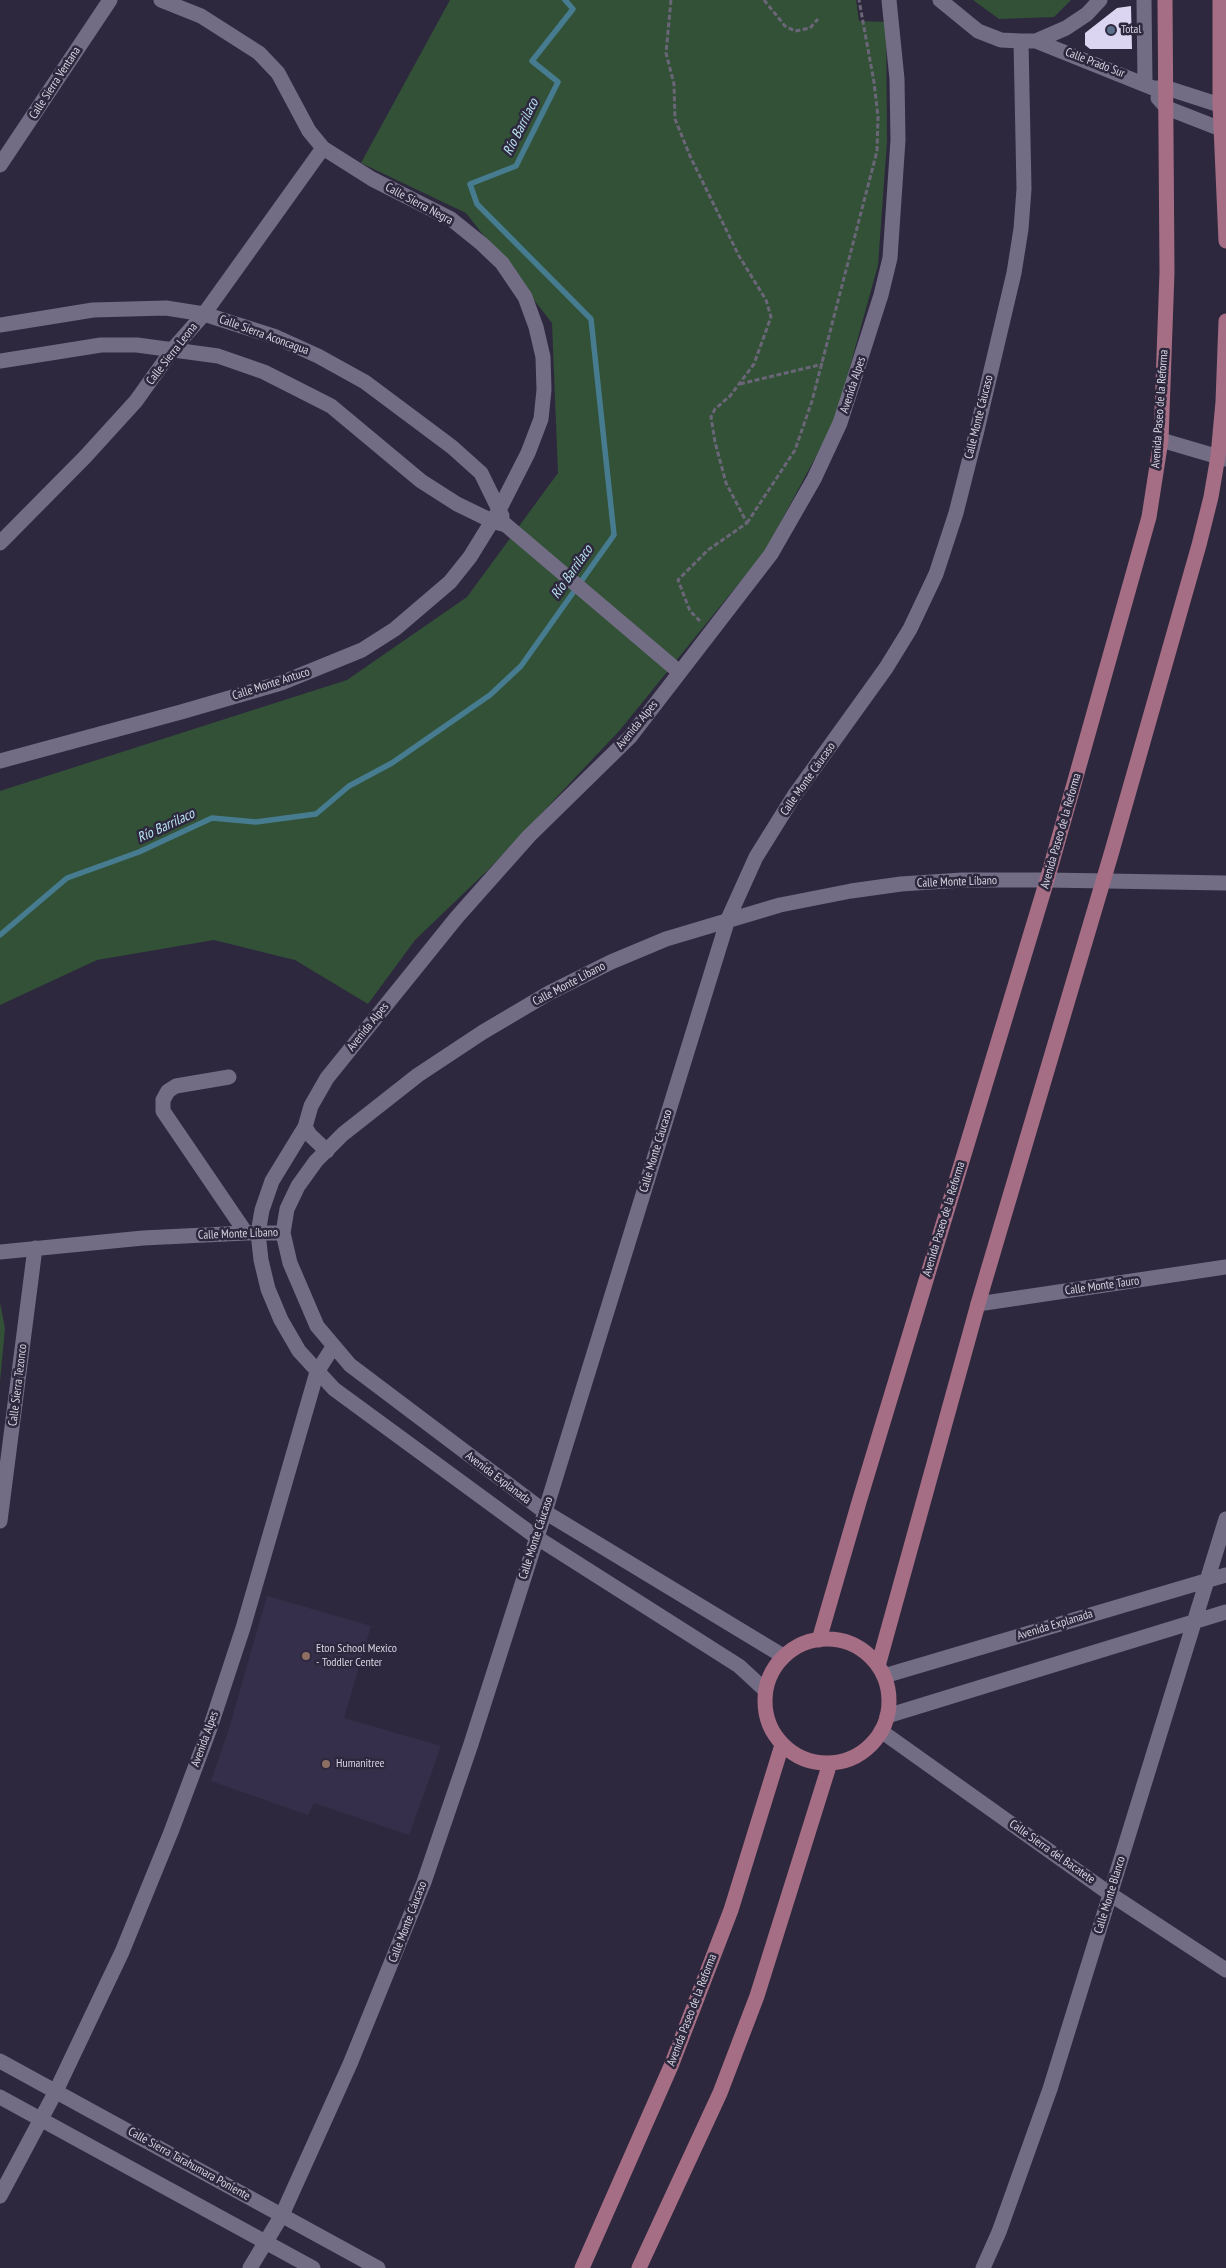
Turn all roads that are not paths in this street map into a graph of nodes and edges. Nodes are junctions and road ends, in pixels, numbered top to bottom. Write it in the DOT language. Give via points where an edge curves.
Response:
graph roads {
  1 [pos="110,0"];
  2 [pos="161,0"];
  3 [pos="889,0"];
  4 [pos="940,0"];
  5 [pos="1100,0"];
  6 [pos="1144,0"];
  7 [pos="1165,0"];
  8 [pos="1220,0"];
  9 [pos="1036,40"];
  10 [pos="1021,41"];
  11 [pos="1155,86"];
  12 [pos="1224,104"];
  13 [pos="1167,108"];
  14 [pos="1223,130"];
  15 [pos="323,148"];
  16 [pos="0,165"];
  17 [pos="1226,241"];
  18 [pos="204,314"];
  19 [pos="1226,321"];
  20 [pos="0,325"];
  21 [pos="174,349"];
  22 [pos="0,361"];
  23 [pos="1161,440"];
  24 [pos="1222,457"];
  25 [pos="504,523"];
  26 [pos="0,543"];
  27 [pos="678,671"];
  28 [pos="0,761"];
  29 [pos="1047,880"];
  30 [pos="1104,881"];
  31 [pos="1226,883"];
  32 [pos="728,919"];
  33 [pos="229,1077"];
  34 [pos="305,1127"];
  35 [pos="327,1151"];
  36 [pos="252,1232"];
  37 [pos="283,1233"];
  38 [pos="35,1248"];
  39 [pos="0,1252"];
  40 [pos="1226,1267"];
  41 [pos="978,1304"];
  42 [pos="333,1347"];
  43 [pos="317,1372"];
  44 [pos="545,1512"];
  45 [pos="1226,1518"];
  46 [pos="0,1521"];
  47 [pos="536,1538"];
  48 [pos="1226,1575"];
  49 [pos="1207,1580"];
  50 [pos="1226,1612"];
  51 [pos="1194,1621"];
  52 [pos="819,1640"];
  53 [pos="783,1656"];
  54 [pos="881,1671"];
  55 [pos="765,1690"];
  56 [pos="887,1716"];
  57 [pos="881,1731"];
  58 [pos="782,1745"];
  59 [pos="830,1763"];
  60 [pos="1110,1894"];
  61 [pos="1226,1970"];
  62 [pos="0,2061"];
  63 [pos="56,2091"];
  64 [pos="0,2097"];
  65 [pos="41,2120"];
  66 [pos="0,2196"];
  67 [pos="282,2215"];
  68 [pos="266,2243"];
  69 [pos="250,2268"];
  70 [pos="313,2268"];
  71 [pos="378,2268"];
  72 [pos="582,2268"];
  73 [pos="639,2268"];
  74 [pos="983,2268"];
  1 -- 16 [label="street, Calle Sierra Ventana"];
  2 -- 15 [label="street, Calle Sierra Negra" via="200,16 259,53 278,73 309,130"];
  3 -- 27 [label="street, Avenida Alpes" via="897,79 898,140 890,258 882,294 840,423 814,479 771,554"];
  4 -- 10 [label="street" via="978,31 1002,40"];
  5 -- 9 [label="street" via="1087,14 1066,28"];
  6 -- 11 [label="street"];
  7 -- 11 [label="main road, Avenida Paseo de la Reforma"];
  8 -- 12 [label="main road"];
  9 -- 10 [label="street"];
  9 -- 11 [label="street, Calle Prado Sur"];
  10 -- 32 [label="street, Calle Monte Cáucaso" via="1024,190 1014,273 956,513 936,574 910,629 886,668 794,796 756,857"];
  11 -- 12 [label="street, Calle Prado Sur"];
  11 -- 13 [label="main road, Avenida Paseo de la Reforma"];
  12 -- 14 [label="main road"];
  13 -- 14 [label="street"];
  13 -- 23 [label="main road, Avenida Paseo de la Reforma" via="1167,272"];
  14 -- 17 [label="main road"];
  15 -- 18 [label="street, Calle Sierra Leona"];
  15 -- 25 [label="street, Calle Sierra Negra" via="372,179 451,219 502,264 525,297 543,357 542,419"];
  18 -- 20 [label="street, Calle Sierra Aconcagua" via="166,308 93,310"];
  18 -- 21 [label="street, Calle Sierra Leona"];
  18 -- 25 [label="street, Calle Sierra Aconcagua" via="276,337 365,382 452,447 481,473"];
  19 -- 24 [label="main road"];
  21 -- 22 [label="street, Calle Sierra Aconcagua" via="101,345"];
  21 -- 25 [label="street, Calle Sierra Aconcagua" via="218,356 264,372 331,406 421,481 457,504"];
  21 -- 26 [label="street, Calle Sierra Leona" via="130,408"];
  23 -- 24 [label="street"];
  23 -- 29 [label="main road, Avenida Paseo de la Reforma" via="1150,517"];
  24 -- 30 [label="main road"];
  25 -- 27 [label="street, Calle Sierra Aconcagua"];
  25 -- 28 [label="street, Calle Monte Antuco" via="450,582 395,629 362,650 281,683"];
  27 -- 34 [label="street, Avenida Alpes" via="630,737 529,836 457,917 327,1078 311,1106"];
  29 -- 30 [label="street, Calle Monte Líbano"];
  29 -- 32 [label="street, Calle Monte Líbano" via="962,880 851,890"];
  29 -- 52 [label="main road, Avenida Paseo de la Reforma"];
  30 -- 31 [label="street, Calle Monte Líbano"];
  30 -- 41 [label="main road"];
  32 -- 35 [label="street, Calle Monte Líbano" via="658,942 549,993 418,1075 343,1134"];
  32 -- 44 [label="street, Calle Monte Cáucaso"];
  33 -- 36 [label="street" via="176,1086 163,1100 163,1111"];
  34 -- 35 [label="street"];
  34 -- 36 [label="street, Avenida Alpes" via="272,1181"];
  35 -- 37 [label="street, Calle Monte Líbano" via="298,1186 287,1209"];
  36 -- 37 [label="street, Calle Monte Líbano"];
  36 -- 38 [label="street, Calle Monte Líbano"];
  36 -- 43 [label="street, Avenida Alpes" via="268,1289 281,1320 299,1351"];
  37 -- 42 [label="street, Avenida Explanada" via="303,1298 317,1326"];
  38 -- 39 [label="street, Calle Monte Líbano"];
  38 -- 46 [label="street, Calle Sierra Tezonco"];
  40 -- 41 [label="street, Calle Monte Tauro"];
  41 -- 54 [label="main road"];
  42 -- 43 [label="street, Avenida Alpes"];
  42 -- 44 [label="street, Avenida Explanada" via="373,1383"];
  43 -- 47 [label="street, Avenida Explanada" via="360,1408"];
  43 -- 63 [label="street, Avenida Alpes" via="243,1628 210,1728 122,1952"];
  44 -- 47 [label="street, Calle Monte Cáucaso"];
  44 -- 53 [label="street, Avenida Explanada"];
  45 -- 49 [label="street, Calle Monte Blanco"];
  47 -- 55 [label="street, Avenida Explanada" via="739,1666"];
  47 -- 67 [label="street, Calle Monte Cáucaso" via="424,1882 350,2064"];
  48 -- 49 [label="street, Avenida Explanada"];
  49 -- 51 [label="street, Calle Monte Blanco"];
  49 -- 54 [label="street, Avenida Explanada"];
  50 -- 51 [label="street"];
  51 -- 56 [label="street"];
  51 -- 60 [label="street, Calle Monte Blanco"];
  52 -- 53 [label="main road" via="800,1645"];
  52 -- 54 [label="main road" via="842,1641 862,1650"];
  53 -- 55 [label="main road"];
  54 -- 56 [label="main road" via="889,1696"];
  55 -- 58 [label="main road" via="765,1710 771,1729"];
  56 -- 57 [label="main road"];
  57 -- 59 [label="main road" via="860,1754"];
  57 -- 60 [label="street, Calle Sierra del Bacatete"];
  58 -- 59 [label="main road" via="812,1762"];
  58 -- 72 [label="main road, Avenida Paseo de la Reforma" via="731,1910 671,2066"];
  59 -- 73 [label="main road" via="757,1996 720,2093"];
  60 -- 61 [label="street, Calle Sierra del Bacatete"];
  60 -- 74 [label="street, Calle Monte Blanco" via="1050,2089"];
  62 -- 63 [label="street, Calle Sierra Tarahumara Poniente"];
  63 -- 65 [label="street, Avenida Alpes"];
  63 -- 67 [label="street, Calle Sierra Tarahumara Poniente"];
  64 -- 65 [label="street"];
  65 -- 66 [label="street, Avenida Alpes"];
  65 -- 68 [label="street"];
  67 -- 68 [label="street, Calle Monte Cáucaso"];
  67 -- 71 [label="street, Calle Sierra Tarahumara Poniente"];
  68 -- 69 [label="street, Calle Monte Cáucaso"];
  68 -- 70 [label="street"];
}
